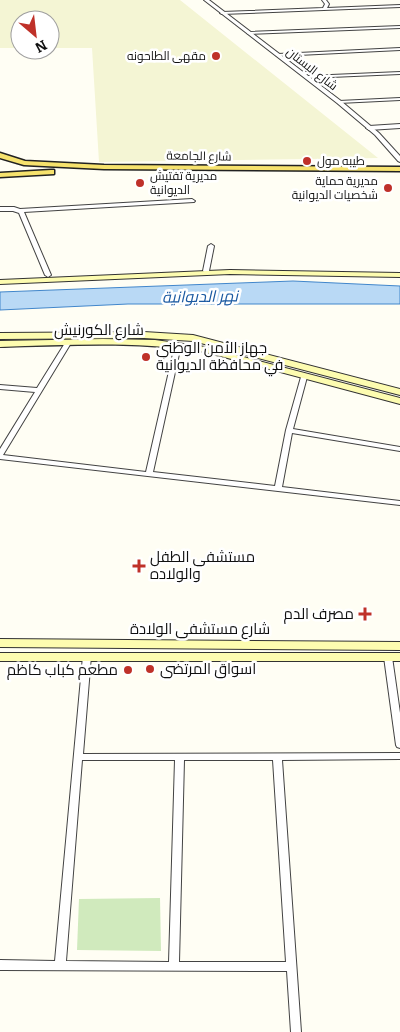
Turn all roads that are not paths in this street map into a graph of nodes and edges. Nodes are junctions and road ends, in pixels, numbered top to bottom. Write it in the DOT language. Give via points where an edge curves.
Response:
graph roads {
  1 [pos="206,0"];
  2 [pos="324,0"];
  3 [pos="342,0"];
  4 [pos="400,6"];
  5 [pos="346,8"];
  6 [pos="324,9"];
  7 [pos="222,13"];
  8 [pos="400,27"];
  9 [pos="249,34"];
  10 [pos="400,49"];
  11 [pos="278,54"];
  12 [pos="400,73"];
  13 [pos="308,77"];
  14 [pos="400,99"];
  15 [pos="339,102"];
  16 [pos="400,126"];
  17 [pos="369,128"];
  18 [pos="0,155"];
  19 [pos="400,160"];
  20 [pos="400,169"];
  21 [pos="366,173"];
  22 [pos="0,174"];
  23 [pos="400,175"];
  24 [pos="192,201"];
  25 [pos="0,209"];
  26 [pos="20,211"];
  27 [pos="211,246"];
  28 [pos="206,271"];
  29 [pos="230,272"];
  30 [pos="48,275"];
  31 [pos="400,275"];
  32 [pos="0,277"];
  33 [pos="0,282"];
  34 [pos="0,336"];
  35 [pos="142,339"];
  36 [pos="202,340"];
  37 [pos="68,343"];
  38 [pos="0,344"];
  39 [pos="178,345"];
  40 [pos="194,348"];
  41 [pos="342,376"];
  42 [pos="304,377"];
  43 [pos="336,386"];
  44 [pos="0,387"];
  45 [pos="38,390"];
  46 [pos="400,392"];
  47 [pos="400,401"];
  48 [pos="289,430"];
  49 [pos="0,439"];
  50 [pos="8,441"];
  51 [pos="400,449"];
  52 [pos="0,456"];
  53 [pos="149,475"];
  54 [pos="278,489"];
  55 [pos="400,503"];
  56 [pos="0,643"];
  57 [pos="200,644"];
  58 [pos="400,646"];
  59 [pos="0,656"];
  60 [pos="87,656"];
  61 [pos="198,656"];
  62 [pos="388,656"];
  63 [pos="400,657"];
  64 [pos="400,745"];
  65 [pos="277,756"];
  66 [pos="400,756"];
  67 [pos="78,757"];
  68 [pos="180,757"];
  69 [pos="0,965"];
  70 [pos="60,966"];
  71 [pos="174,967"];
  72 [pos="291,967"];
  73 [pos="296,1032"];
  1 -- 7 [label="street, شارع البستان"];
  2 -- 6 [label="street" via="327,4"];
  3 -- 5 [label="street"];
  4 -- 5 [label="street"];
  5 -- 6 [label="street"];
  6 -- 7 [label="street"];
  7 -- 9 [label="street, شارع البستان"];
  8 -- 9 [label="street"];
  9 -- 11 [label="street, شارع البستان"];
  10 -- 11 [label="street"];
  11 -- 13 [label="street, شارع البستان"];
  12 -- 13 [label="street"];
  13 -- 15 [label="street, شارع البستان"];
  14 -- 15 [label="street"];
  15 -- 17 [label="street, شارع البستان"];
  16 -- 17 [label="street"];
  17 -- 19 [label="street, شارع البستان"];
  18 -- 21 [label="main road, شارع الجامعة" via="24,163 56,165"];
  18 -- 22 [label="main road" via="7,165"];
  20 -- 21 [label="main road, شارع الجامعة"];
  21 -- 22 [label="main road, شارع الجامعة"];
  21 -- 23 [label="main road, شارع الجامعة"];
  24 -- 26 [label="street"];
  25 -- 26 [label="street"];
  26 -- 30 [label="street"];
  27 -- 28 [label="street"];
  28 -- 29 [label="main road"];
  28 -- 30 [label="main road"];
  29 -- 31 [label="main road"];
  29 -- 33 [label="main road"];
  30 -- 32 [label="main road"];
  34 -- 35 [label="main road, شارع الكورنيش"];
  35 -- 36 [label="main road, شارع الكورنيش"];
  35 -- 37 [label="main road, شارع الكورنيش"];
  35 -- 39 [label="main road, شارع الكورنيش"];
  36 -- 40 [label="main road"];
  36 -- 41 [label="main road, شارع الكورنيش"];
  37 -- 38 [label="main road, شارع الكورنيش"];
  37 -- 45 [label="street"];
  39 -- 40 [label="main road, شارع الكورنيش"];
  39 -- 53 [label="street"];
  40 -- 42 [label="main road, شارع الكورنيش"];
  41 -- 43 [label="main road"];
  41 -- 46 [label="main road, شارع الكورنيش"];
  42 -- 43 [label="main road, شارع الكورنيش"];
  42 -- 48 [label="street"];
  43 -- 47 [label="main road, شارع الكورنيش"];
  44 -- 45 [label="street"];
  45 -- 50 [label="street"];
  48 -- 51 [label="street"];
  48 -- 54 [label="street"];
  49 -- 50 [label="street"];
  50 -- 52 [label="street"];
  52 -- 53 [label="street"];
  53 -- 54 [label="street"];
  54 -- 55 [label="street"];
  56 -- 57 [label="main road, شارع مستشفى الولادة"];
  57 -- 58 [label="main road, شارع مستشفى الولادة"];
  57 -- 61 [label="main road"];
  59 -- 60 [label="main road, شارع مستشفى الولادة"];
  60 -- 61 [label="main road, شارع مستشفى الولادة"];
  60 -- 67 [label="street"];
  61 -- 62 [label="main road, شارع مستشفى الولادة"];
  62 -- 63 [label="main road, شارع مستشفى الولادة"];
  62 -- 64 [label="street"];
  65 -- 66 [label="street"];
  65 -- 68 [label="street"];
  65 -- 72 [label="street"];
  67 -- 68 [label="street"];
  67 -- 70 [label="street"];
  68 -- 71 [label="street"];
  69 -- 70 [label="street"];
  70 -- 71 [label="street"];
  71 -- 72 [label="street"];
  72 -- 73 [label="street"];
}
